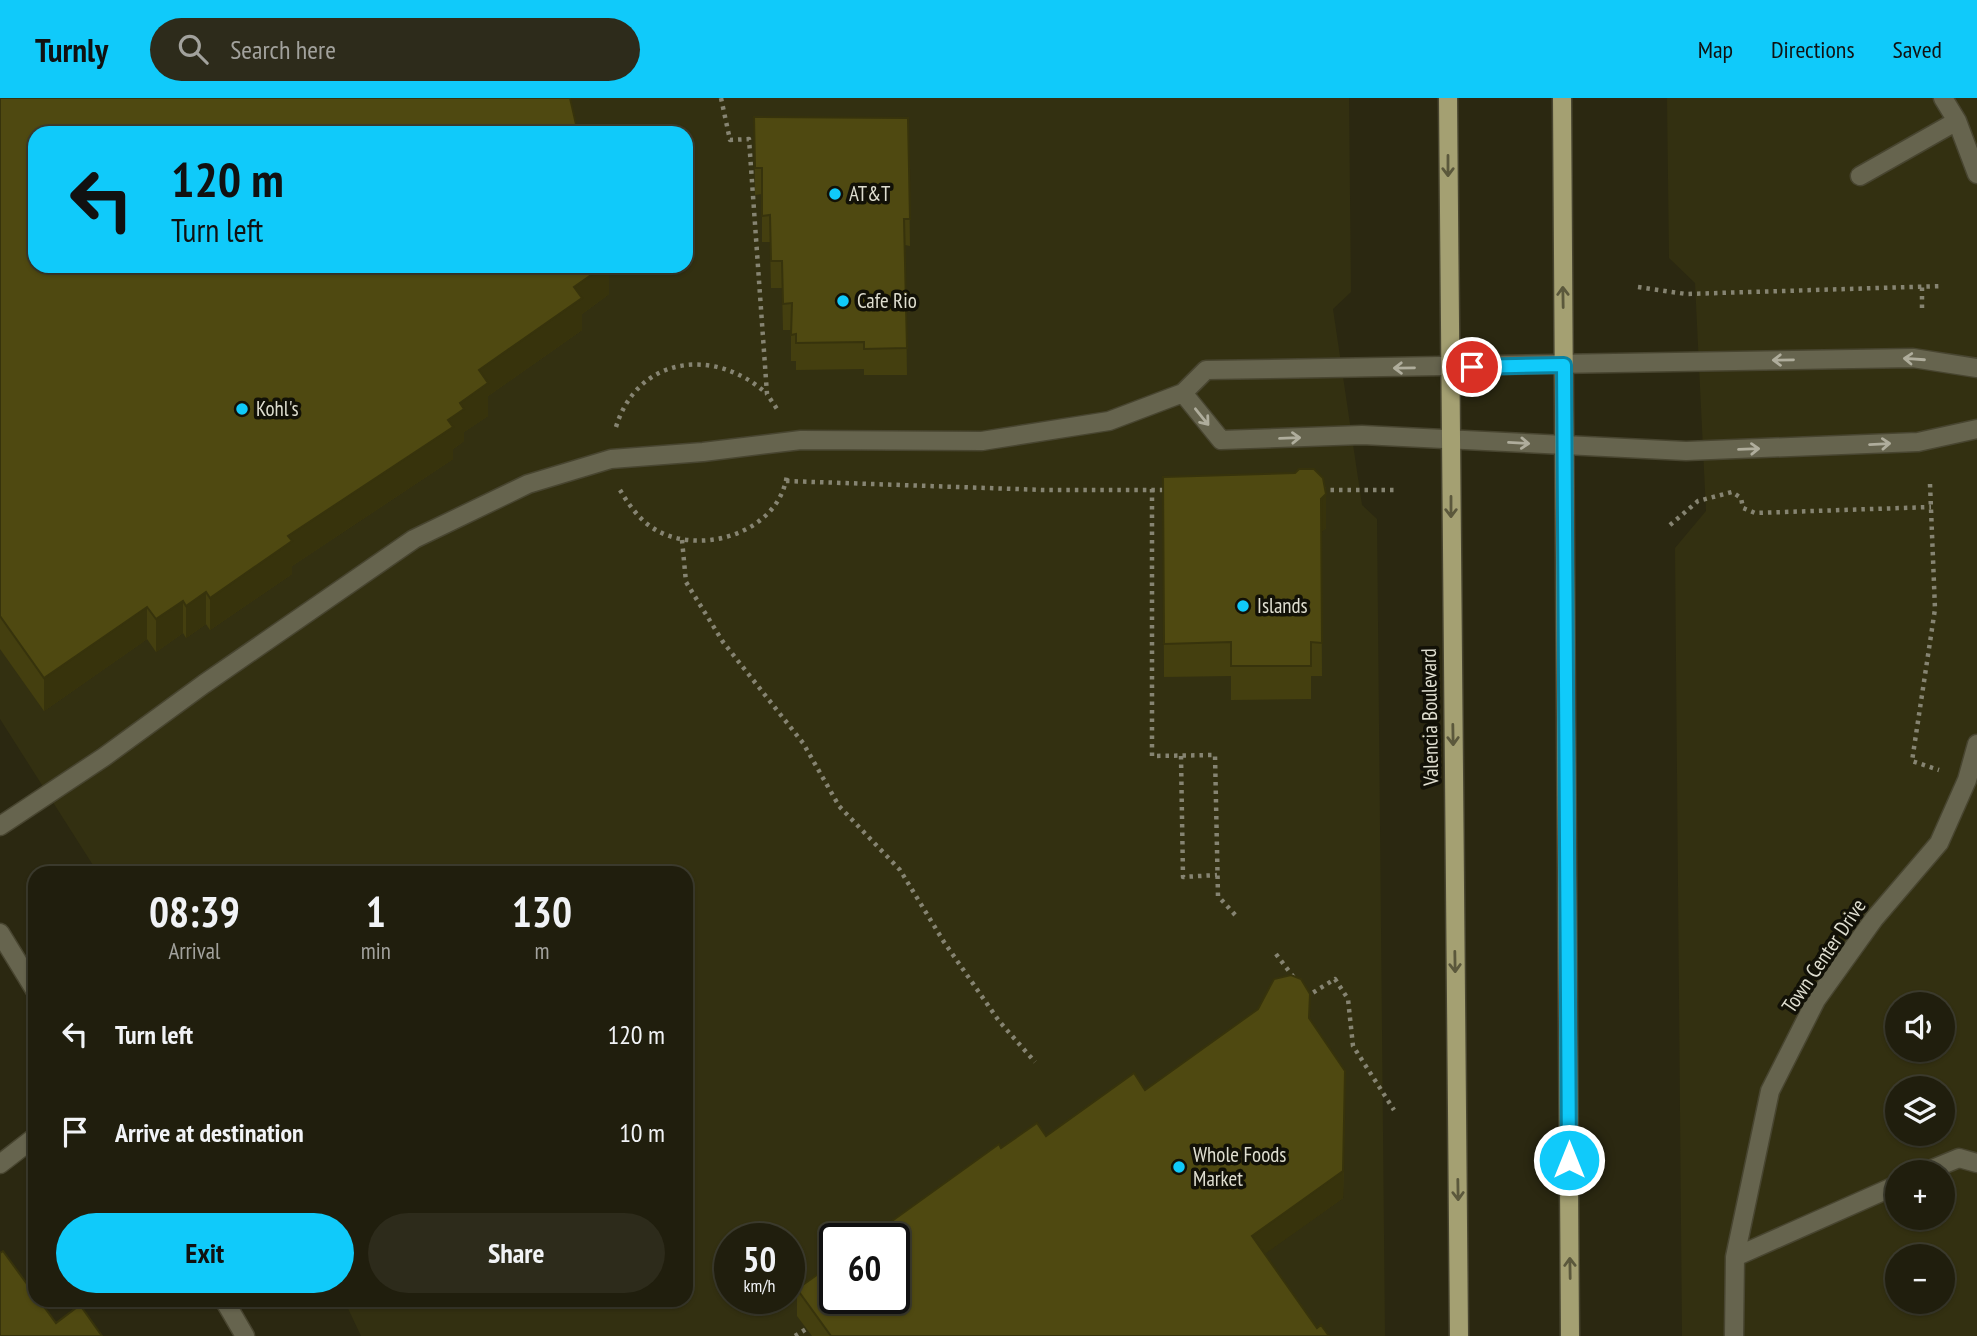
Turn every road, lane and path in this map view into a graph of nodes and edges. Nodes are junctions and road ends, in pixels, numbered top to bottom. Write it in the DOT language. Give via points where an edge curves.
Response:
graph roads {
  1 [pos="721,98"];
  2 [pos="1448,98"];
  3 [pos="1562,98"];
  4 [pos="1944,98"];
  5 [pos="1957,121"];
  6 [pos="1977,174"];
  7 [pos="1860,176"];
  8 [pos="1943,286"];
  9 [pos="1638,287"];
  10 [pos="1922,287"];
  11 [pos="1922,308"];
  12 [pos="1564,365"];
  13 [pos="1450,367"];
  14 [pos="1977,368"];
  15 [pos="1183,393"];
  16 [pos="767,394"];
  17 [pos="1977,429"];
  18 [pos="1451,439"];
  19 [pos="1564,445"];
  20 [pos="786,481"];
  21 [pos="1930,484"];
  22 [pos="1152,489"];
  23 [pos="1179,489"];
  24 [pos="1313,490"];
  25 [pos="1394,490"];
  26 [pos="1931,507"];
  27 [pos="1670,525"];
  28 [pos="682,540"];
  29 [pos="1977,744"];
  30 [pos="1181,756"];
  31 [pos="1967,780"];
  32 [pos="0,826"];
  33 [pos="1217,875"];
  34 [pos="1237,917"];
  35 [pos="0,933"];
  36 [pos="1276,954"];
  37 [pos="28,979"];
  38 [pos="1308,996"];
  39 [pos="1297,1004"];
  40 [pos="1035,1062"];
  41 [pos="1394,1110"];
  42 [pos="28,1142"];
  43 [pos="1954,1160"];
  44 [pos="1977,1163"];
  45 [pos="0,1164"];
  46 [pos="1885,1190"];
  47 [pos="1735,1257"];
  48 [pos="228,1307"];
  49 [pos="815,1323"];
  50 [pos="245,1336"];
  51 [pos="795,1336"];
  52 [pos="1459,1336"];
  53 [pos="1570,1336"];
  54 [pos="1734,1336"];
  1 -- 16 [label="path" via="730,139 749,139"];
  2 -- 13 [label="main road, Valencia Boulevard, one-way"];
  12 -- 3 [label="main road, one-way"];
  4 -- 5 [label="street"];
  5 -- 6 [label="street"];
  5 -- 7 [label="street"];
  8 -- 10 [label="path"];
  9 -- 10 [label="path" via="1686,294"];
  10 -- 11 [label="path"];
  12 -- 13 [label="street"];
  14 -- 12 [label="street, one-way" via="1913,358"];
  12 -- 19 [label="main road"];
  13 -- 15 [label="street, one-way" via="1206,370"];
  13 -- 18 [label="main road, Valencia Boulevard"];
  15 -- 18 [label="street, one-way" via="1222,440 1362,435"];
  15 -- 32 [label="street" via="1110,421 982,441 801,440 611,458 528,484 414,539"];
  19 -- 17 [label="street, one-way" via="1686,451 1812,447 1918,442"];
  18 -- 19 [label="street, one-way"];
  18 -- 52 [label="main road, Valencia Boulevard, one-way"];
  53 -- 19 [label="main road, one-way"];
  20 -- 22 [label="path"];
  21 -- 26 [label="path"];
  22 -- 23 [label="path"];
  22 -- 30 [label="path" via="1152,756"];
  24 -- 25 [label="path"];
  26 -- 27 [label="path" via="1755,513 1743,508 1741,498 1732,492 1698,501"];
  26 -- 31 [label="path" via="1935,609 1912,761"];
  28 -- 40 [label="path" via="686,582 723,642 803,743 839,806 900,870 999,1021"];
  29 -- 31 [label="street, Town Center Drive"];
  30 -- 33 [label="path" via="1215,755"];
  30 -- 33 [label="path" via="1183,877"];
  31 -- 47 [label="street, Town Center Drive" via="1939,843 1874,919 1816,1000 1770,1091"];
  33 -- 34 [label="path" via="1218,896"];
  35 -- 37 [label="street"];
  36 -- 38 [label="path"];
  38 -- 39 [label="path"];
  38 -- 41 [label="path" via="1335,979 1348,999 1353,1046"];
  42 -- 45 [label="street"];
  43 -- 44 [label="street"];
  46 -- 47 [label="street"];
  47 -- 54 [label="street, Town Center Drive"];
  48 -- 50 [label="street"];
  49 -- 51 [label="path"];
}
